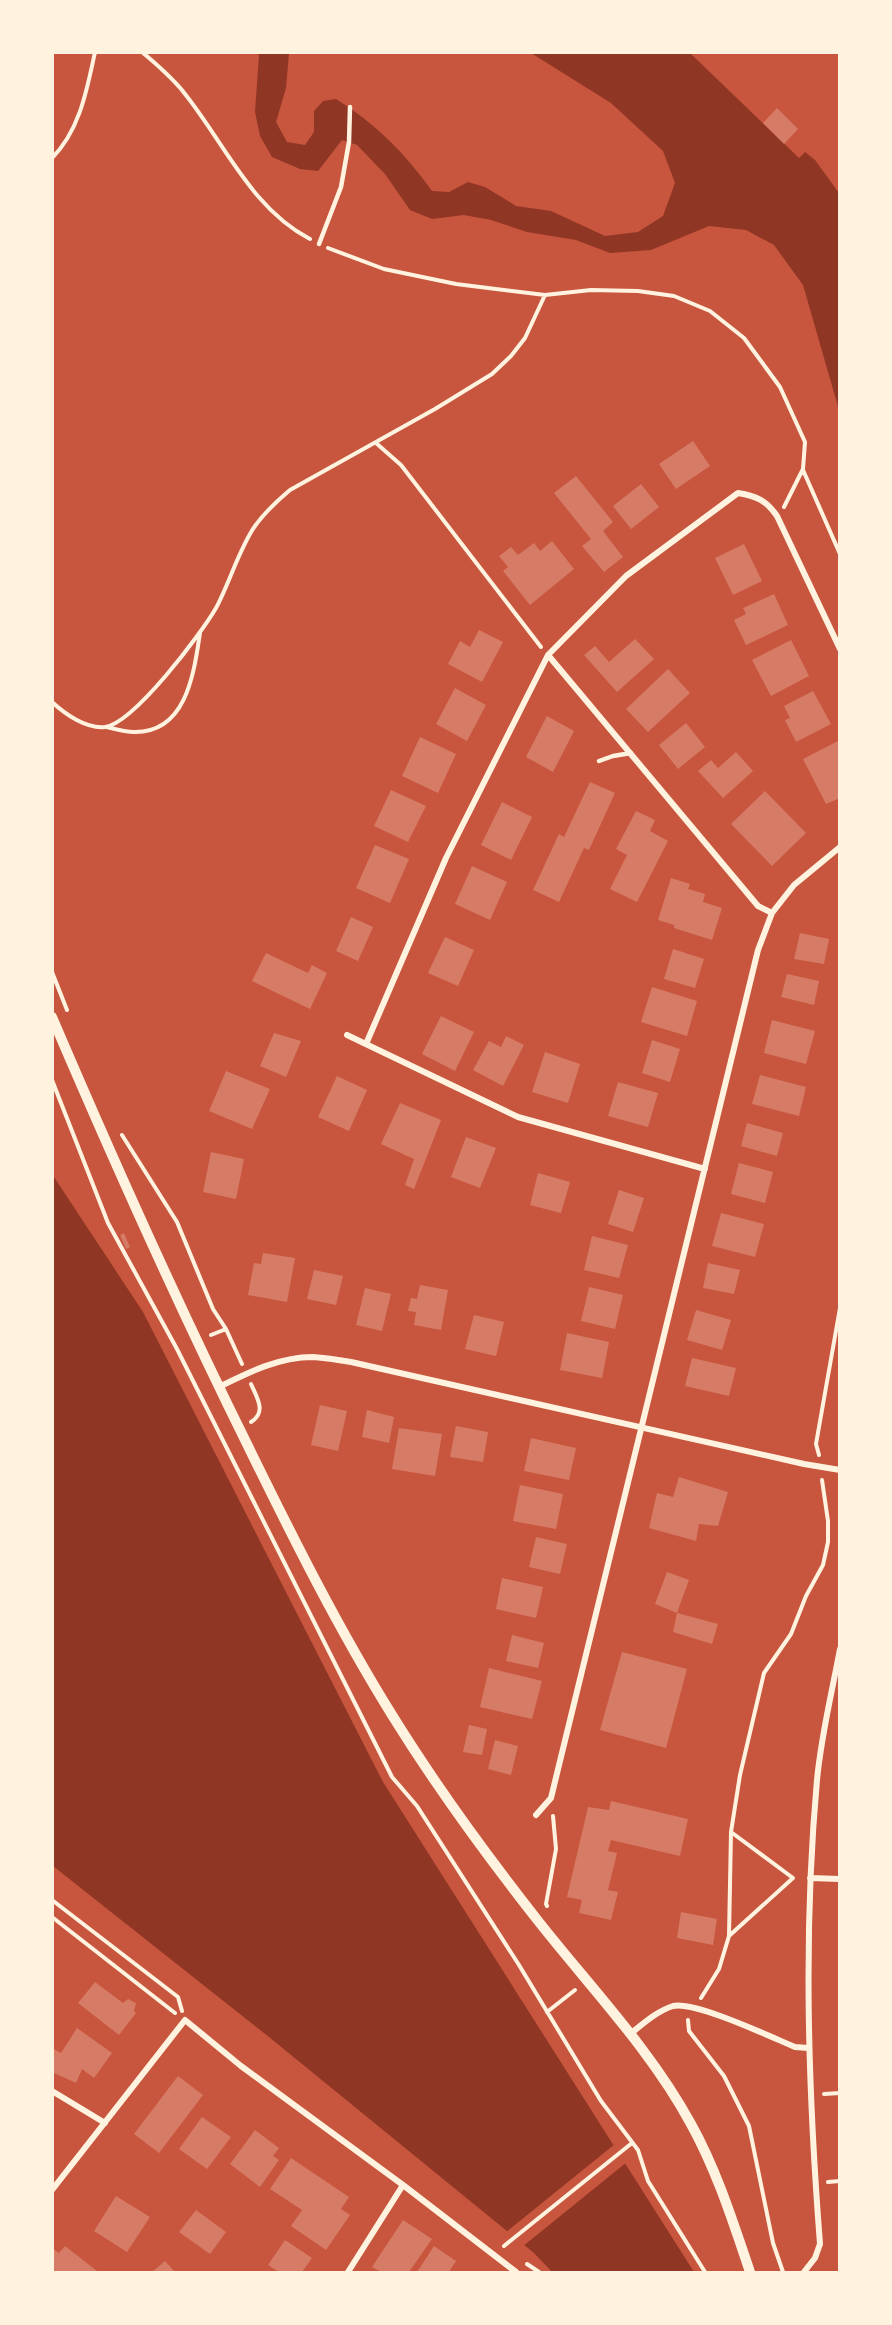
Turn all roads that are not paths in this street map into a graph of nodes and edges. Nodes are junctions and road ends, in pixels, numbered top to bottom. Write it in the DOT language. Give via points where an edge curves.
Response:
graph roads {
  1 [pos="350,107"];
  2 [pos="319,244"];
  3 [pos="840,649"];
  4 [pos="548,655"];
  5 [pos="631,753"];
  6 [pos="599,761"];
  7 [pos="840,847"];
  8 [pos="772,913"];
  9 [pos="52,1017"];
  10 [pos="347,1035"];
  11 [pos="366,1044"];
  12 [pos="705,1169"];
  13 [pos="219,1387"];
  14 [pos="640,1426"];
  15 [pos="840,1470"];
  16 [pos="840,1649"];
  17 [pos="536,1815"];
  18 [pos="810,1878"];
  19 [pos="840,1880"];
  20 [pos="630,2034"];
  21 [pos="808,2048"];
  22 [pos="52,2091"];
  23 [pos="105,2123"];
  24 [pos="404,2185"];
  25 [pos="52,2190"];
  26 [pos="348,2272"];
  27 [pos="516,2272"];
  28 [pos="750,2272"];
  29 [pos="804,2272"];
  1 -- 2 [label="lane" via="341,187"];
  3 -- 4 [label="street" via="777,516 757,496 738,493 626,576"];
  4 -- 5 [label="street"];
  4 -- 11 [label="street" via="446,858"];
  5 -- 6 [label="lane"];
  5 -- 8 [label="street" via="758,906"];
  7 -- 8 [label="street" via="794,885"];
  8 -- 12 [label="street" via="758,950"];
  9 -- 13 [label="street"];
  10 -- 11 [label="street"];
  11 -- 12 [label="street" via="518,1117"];
  12 -- 14 [label="street"];
  13 -- 14 [label="street" via="268,1364 313,1357"];
  13 -- 20 [label="street" via="336,1621 393,1717 456,1811"];
  14 -- 15 [label="street"];
  14 -- 17 [label="street" via="551,1798"];
  16 -- 18 [label="street" via="818,1776"];
  18 -- 19 [label="street"];
  18 -- 21 [label="street"];
  20 -- 21 [label="street" via="657,2013 674,2006 695,2007 795,2047"];
  20 -- 28 [label="street" via="674,2095 707,2153"];
  21 -- 29 [label="street" via="820,2244"];
  22 -- 23 [label="street"];
  23 -- 24 [label="street" via="185,2020 241,2066"];
  23 -- 25 [label="street"];
  24 -- 26 [label="street"];
  24 -- 27 [label="street"];
}
